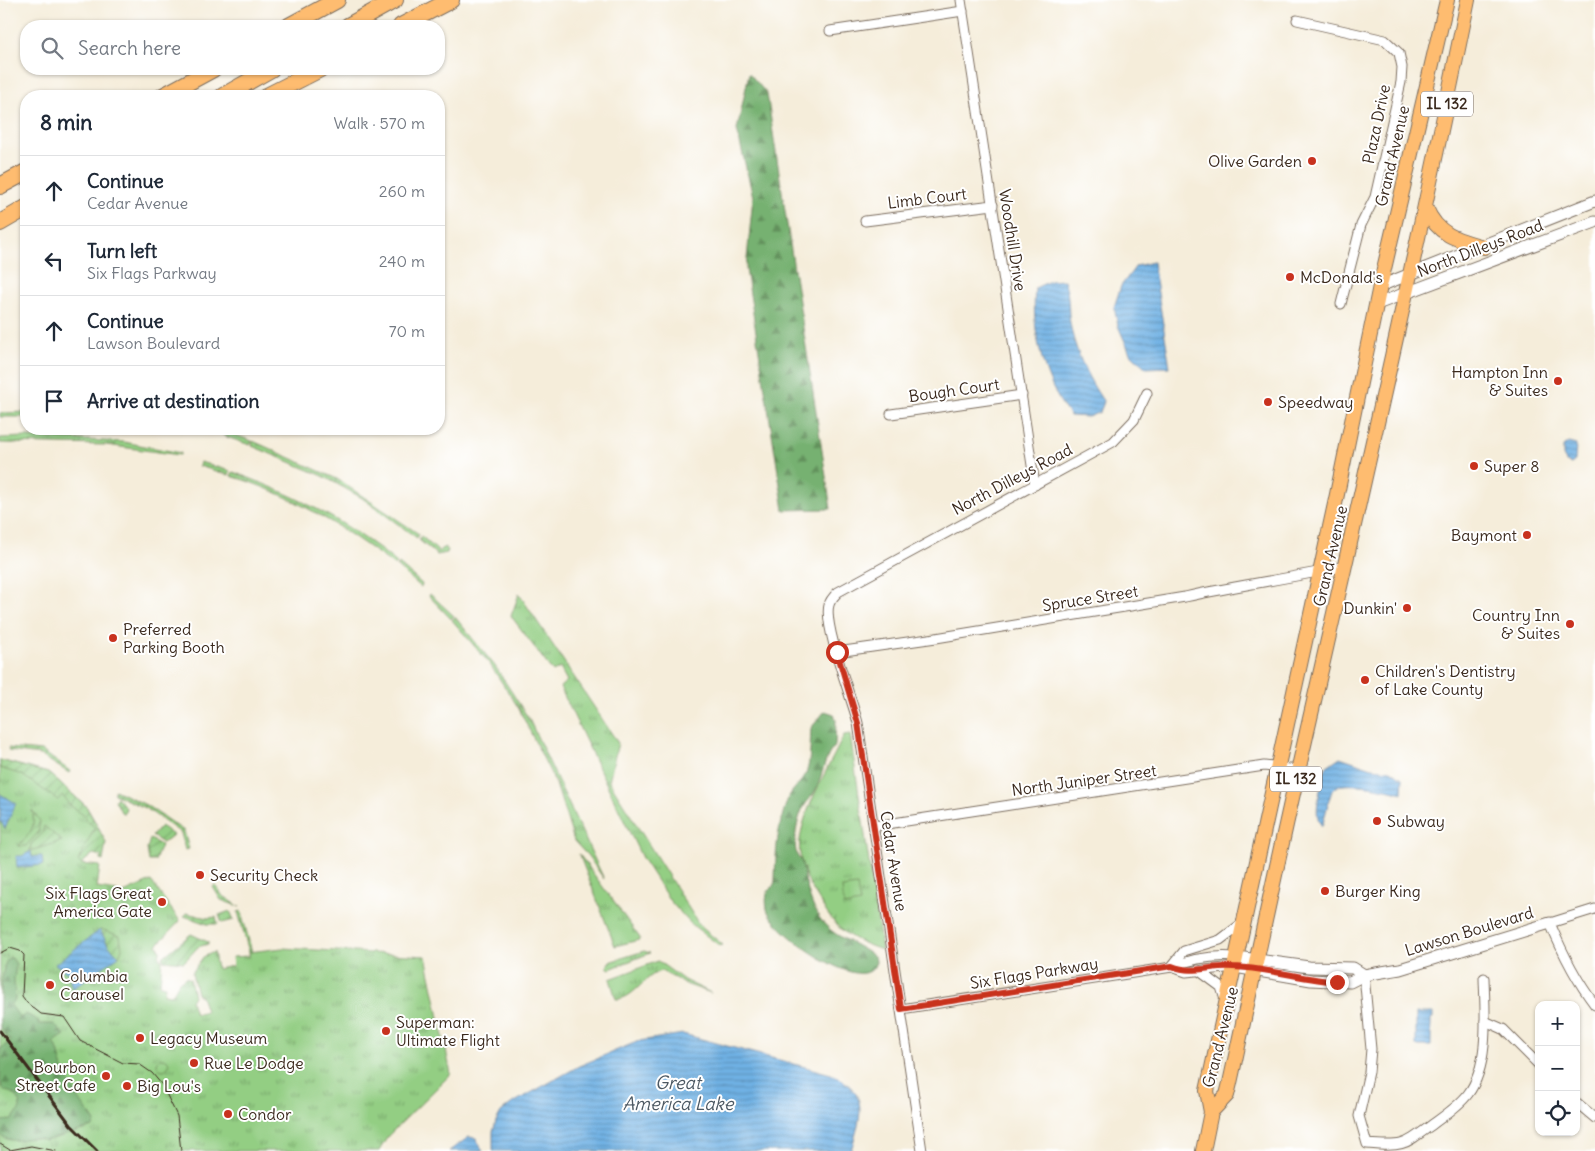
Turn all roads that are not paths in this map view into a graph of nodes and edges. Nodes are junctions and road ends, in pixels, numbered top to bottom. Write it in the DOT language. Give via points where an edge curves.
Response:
graph roads {
  1 [pos="337,0"];
  2 [pos="395,0"];
  3 [pos="450,0"];
  4 [pos="961,0"];
  5 [pos="1447,0"];
  6 [pos="1468,0"];
  7 [pos="963,12"];
  8 [pos="300,20"];
  9 [pos="359,20"];
  10 [pos="412,20"];
  11 [pos="1297,20"];
  12 [pos="830,30"];
  13 [pos="201,75"];
  14 [pos="260,75"];
  15 [pos="308,75"];
  16 [pos="174,90"];
  17 [pos="234,90"];
  18 [pos="279,90"];
  19 [pos="20,175"];
  20 [pos="0,186"];
  21 [pos="1595,201"];
  22 [pos="993,206"];
  23 [pos="1426,208"];
  24 [pos="20,211"];
  25 [pos="865,221"];
  26 [pos="1595,222"];
  27 [pos="0,223"];
  28 [pos="1484,247"];
  29 [pos="1409,275"];
  30 [pos="1380,286"];
  31 [pos="1405,293"];
  32 [pos="1341,304"];
  33 [pos="1377,304"];
  34 [pos="1147,394"];
  35 [pos="1022,396"];
  36 [pos="891,414"];
  37 [pos="1035,485"];
  38 [pos="1346,566"];
  39 [pos="874,572"];
  40 [pos="1321,572"];
  41 [pos="837,652"];
  42 [pos="1277,767"];
  43 [pos="1298,770"];
  44 [pos="874,826"];
  45 [pos="1595,909"];
  46 [pos="1244,921"];
  47 [pos="1550,923"];
  48 [pos="1236,962"];
  49 [pos="1256,964"];
  50 [pos="1172,966"];
  51 [pos="1198,970"];
  52 [pos="1364,974"];
  53 [pos="1484,978"];
  54 [pos="1226,1004"];
  55 [pos="1595,1005"];
  56 [pos="901,1009"];
  57 [pos="1485,1021"];
  58 [pos="1535,1061"];
  59 [pos="1580,1105"];
  60 [pos="1211,1112"];
  61 [pos="1595,1118"];
  62 [pos="922,1151"];
  63 [pos="1202,1151"];
  1 -- 8 [label="highway"];
  2 -- 9 [label="highway"];
  3 -- 10 [label="highway"];
  4 -- 7 [label="street, Woodhill Drive"];
  5 -- 30 [label="main road, Grand Avenue / IL 132"];
  6 -- 23 [label="main road, Grand Avenue / IL 132"];
  7 -- 12 [label="street"];
  7 -- 22 [label="street, Woodhill Drive"];
  11 -- 32 [label="street, Plaza Drive" via="1386,40 1400,58 1401,82 1375,197 1361,226"];
  13 -- 16 [label="highway"];
  14 -- 17 [label="highway"];
  15 -- 18 [label="highway"];
  19 -- 20 [label="highway"];
  21 -- 28 [label="street, North Dilleys Road"];
  22 -- 25 [label="street, Limb Court"];
  22 -- 35 [label="street, Woodhill Drive"];
  23 -- 28 [label="main road" via="1446,236"];
  23 -- 29 [label="main road, Grand Avenue / IL 132"];
  24 -- 27 [label="highway"];
  26 -- 31 [label="street, North Dilleys Road"];
  28 -- 29 [label="street, North Dilleys Road"];
  29 -- 30 [label="street, North Dilleys Road"];
  29 -- 31 [label="main road, Grand Avenue / IL 132"];
  30 -- 33 [label="main road, Grand Avenue / IL 132"];
  31 -- 33 [label="street, North Dilleys Road"];
  31 -- 38 [label="main road, Grand Avenue / IL 132"];
  33 -- 40 [label="main road, Grand Avenue / IL 132"];
  34 -- 37 [label="street, North Dilleys Road" via="1134,420 1113,442"];
  35 -- 36 [label="street, Bough Court"];
  35 -- 37 [label="street, Woodhill Drive"];
  37 -- 39 [label="street, North Dilleys Road"];
  38 -- 40 [label="street, Spruce Street"];
  38 -- 43 [label="main road, Grand Avenue / IL 132"];
  39 -- 41 [label="street, Cedar Avenue" via="838,592 828,606"];
  40 -- 41 [label="street, Spruce Street"];
  40 -- 42 [label="main road, Grand Avenue / IL 132"];
  41 -- 44 [label="street, Cedar Avenue" via="858,723"];
  42 -- 43 [label="street, North Juniper Street"];
  42 -- 44 [label="street, North Juniper Street" via="1264,766"];
  42 -- 46 [label="main road, Grand Avenue / IL 132"];
  43 -- 49 [label="main road, Grand Avenue / IL 132"];
  44 -- 56 [label="street, Cedar Avenue"];
  45 -- 47 [label="street"];
  46 -- 48 [label="main road, Grand Avenue / IL 132"];
  46 -- 50 [label="street" via="1220,940 1184,951"];
  47 -- 52 [label="street, Lawson Boulevard" via="1400,969"];
  47 -- 55 [label="street, Lawson Boulevard" via="1582,989"];
  48 -- 49 [label="street, Lawson Boulevard"];
  48 -- 50 [label="street, Six Flags Parkway" via="1219,956"];
  48 -- 51 [label="street, Six Flags Parkway"];
  48 -- 54 [label="main road, Grand Avenue / IL 132"];
  49 -- 52 [label="street, Lawson Boulevard" via="1311,980 1350,982"];
  49 -- 60 [label="main road, Grand Avenue / IL 132" via="1227,1095"];
  50 -- 51 [label="street, Six Flags Parkway" via="1186,972"];
  50 -- 56 [label="street, Six Flags Parkway"];
  51 -- 54 [label="street, Six Flags Parkway" via="1221,987"];
  52 -- 57 [label="street" via="1371,1049 1359,1116 1367,1144 1404,1144 1467,1095 1482,1056"];
  53 -- 57 [label="street"];
  54 -- 60 [label="main road, Grand Avenue / IL 132" via="1207,1091"];
  56 -- 62 [label="street, Cedar Avenue"];
  57 -- 58 [label="street" via="1502,1029"];
  59 -- 61 [label="street"];
  60 -- 63 [label="main road, Grand Avenue / IL 132"];
}
